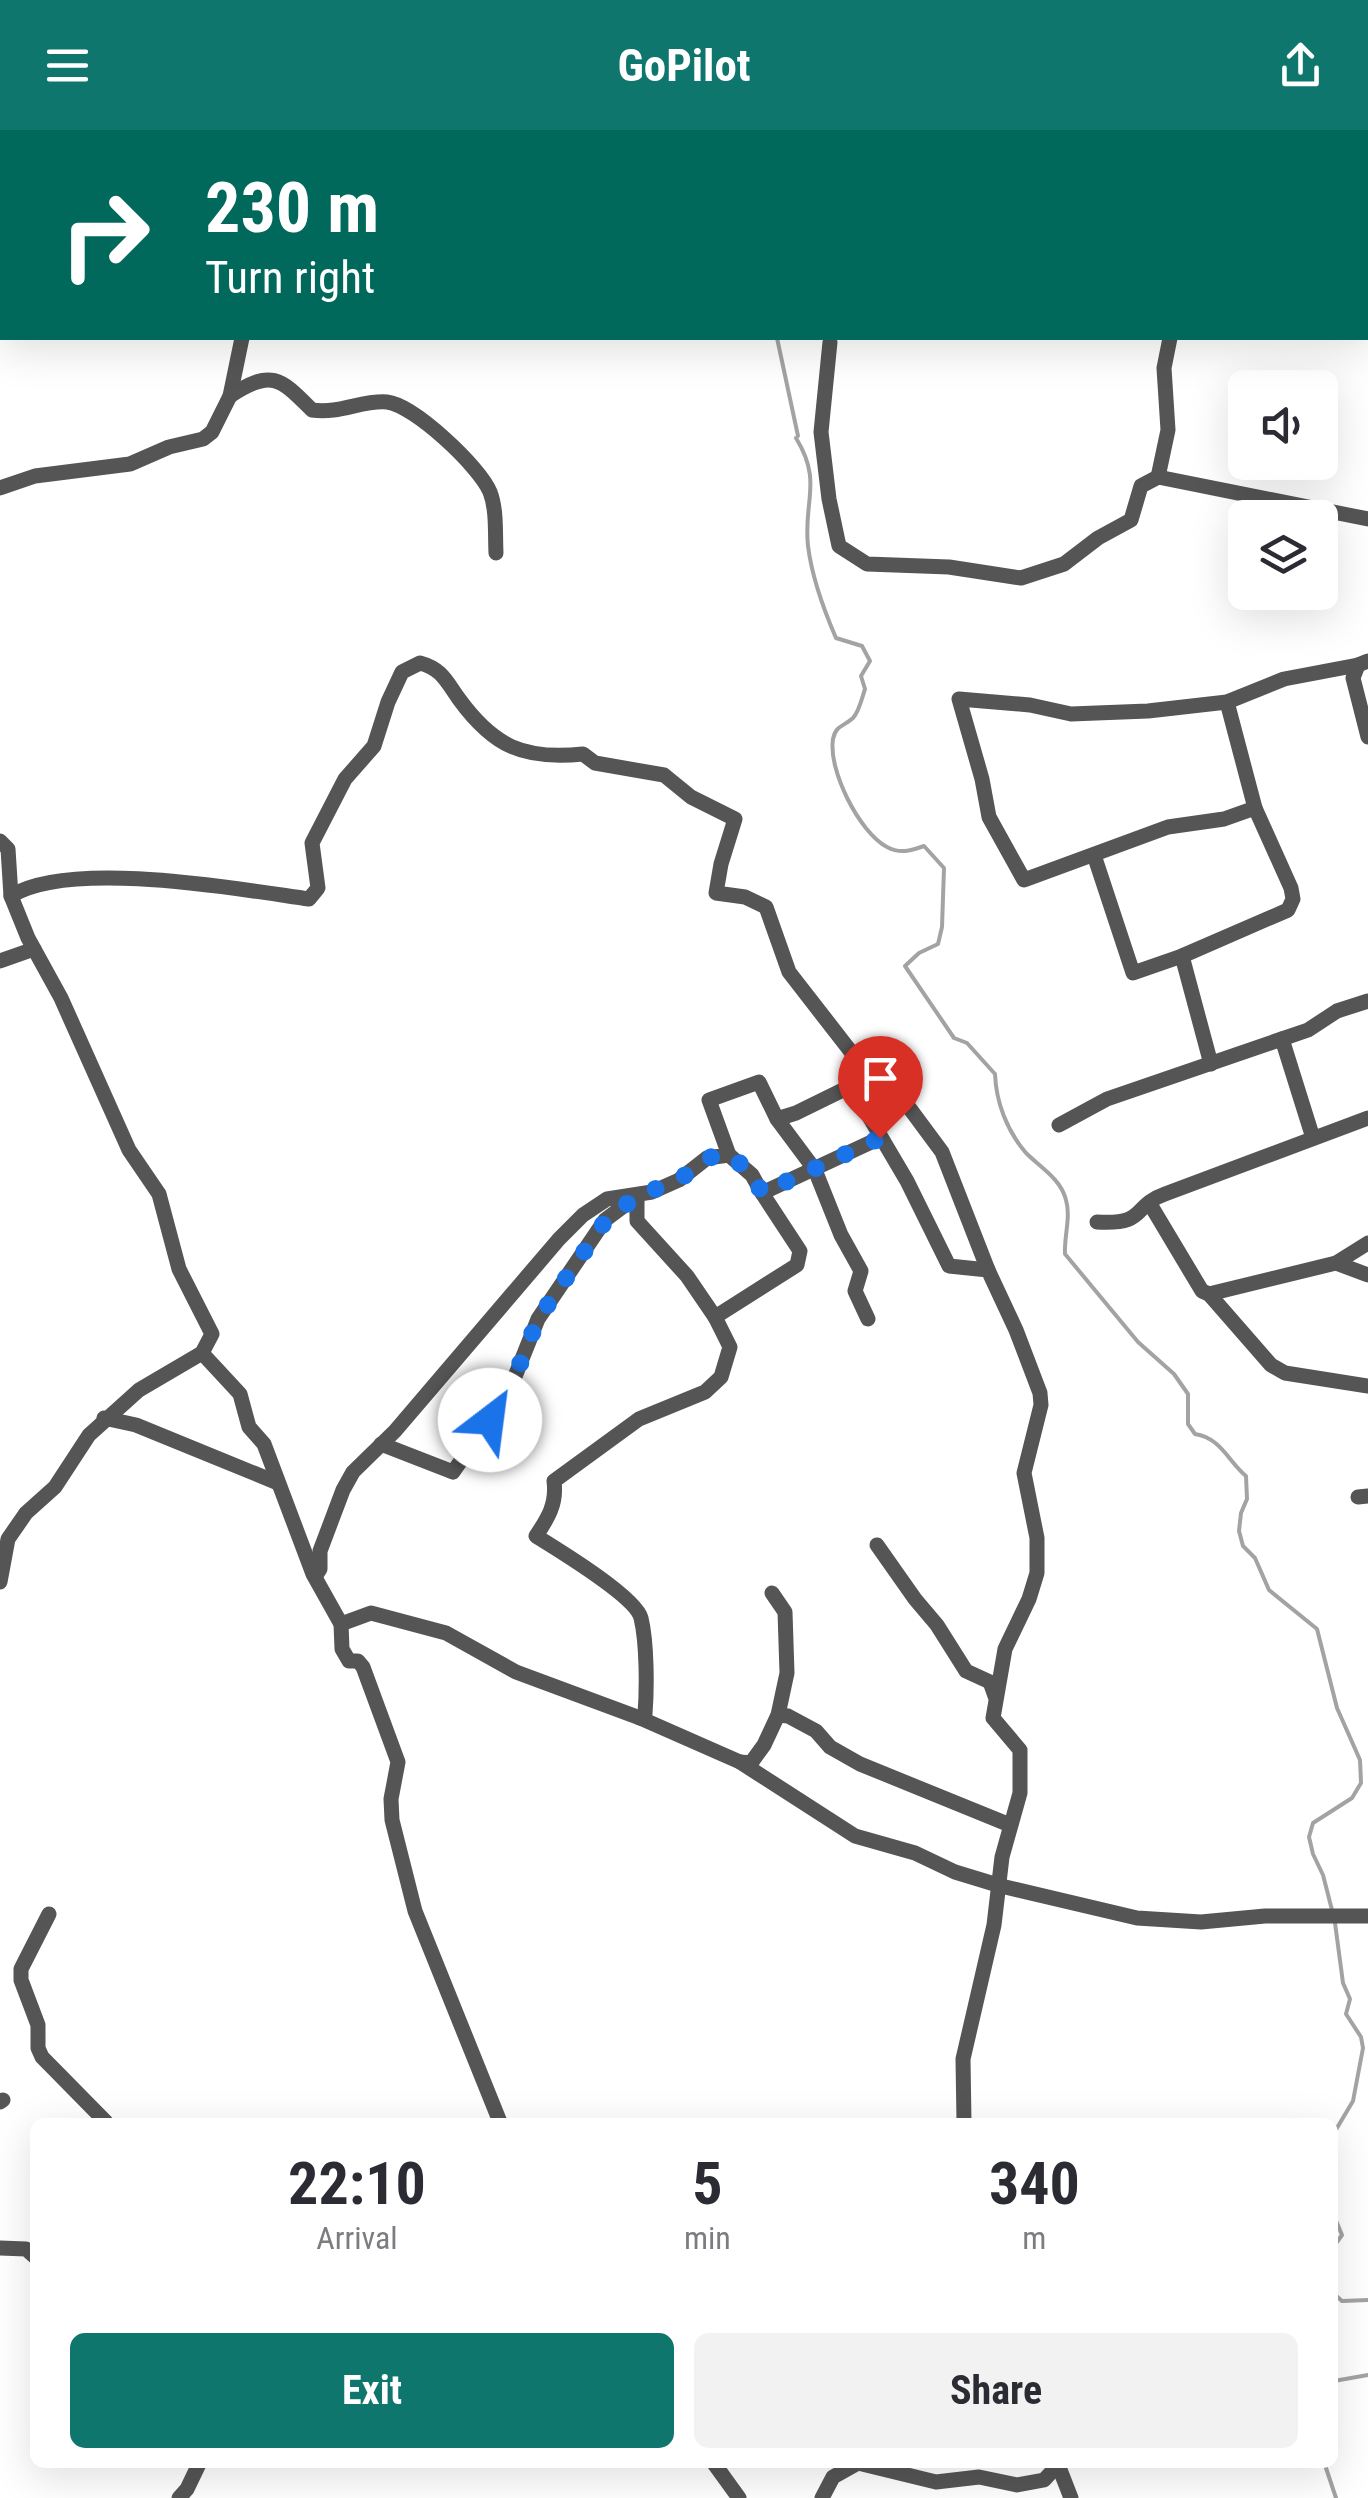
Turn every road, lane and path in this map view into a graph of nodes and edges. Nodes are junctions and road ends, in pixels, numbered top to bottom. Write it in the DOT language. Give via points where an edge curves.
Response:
graph roads {
  1 [pos="242,340"];
  2 [pos="1170,340"];
  3 [pos="830,342"];
  4 [pos="230,396"];
  5 [pos="1158,477"];
  6 [pos="0,488"];
  7 [pos="1368,519"];
  8 [pos="496,553"];
  9 [pos="1363,663"];
  10 [pos="1227,702"];
  11 [pos="1368,736"];
  12 [pos="1255,808"];
  13 [pos="0,841"];
  14 [pos="1094,855"];
  15 [pos="11,896"];
  16 [pos="34,948"];
  17 [pos="1182,956"];
  18 [pos="0,961"];
  19 [pos="1368,1000"];
  20 [pos="1282,1039"];
  21 [pos="1211,1064"];
  22 [pos="1368,1118"];
  23 [pos="777,1119"];
  24 [pos="1058,1125"];
  25 [pos="880,1138"];
  26 [pos="1313,1138"];
  27 [pos="729,1154"];
  28 [pos="815,1170"];
  29 [pos="762,1193"];
  30 [pos="637,1196"];
  31 [pos="1150,1204"];
  32 [pos="1097,1222"];
  33 [pos="1368,1243"];
  34 [pos="1336,1263"];
  35 [pos="988,1270"];
  36 [pos="1368,1275"];
  37 [pos="1209,1294"];
  38 [pos="715,1317"];
  39 [pos="868,1319"];
  40 [pos="202,1353"];
  41 [pos="1368,1386"];
  42 [pos="104,1418"];
  43 [pos="381,1444"];
  44 [pos="278,1482"];
  45 [pos="877,1545"];
  46 [pos="316,1575"];
  47 [pos="0,1582"];
  48 [pos="772,1593"];
  49 [pos="341,1624"];
  50 [pos="996,1704"];
  51 [pos="778,1716"];
  52 [pos="640,1718"];
  53 [pos="740,1762"];
  54 [pos="1010,1825"];
  55 [pos="1001,1886"];
  56 [pos="49,1914"];
  57 [pos="1368,1916"];
  58 [pos="102,2118"];
  59 [pos="498,2118"];
  60 [pos="964,2118"];
  61 [pos="0,2248"];
  62 [pos="30,2252"];
  63 [pos="197,2468"];
  64 [pos="718,2468"];
  65 [pos="849,2468"];
  66 [pos="879,2468"];
  67 [pos="1054,2468"];
  68 [pos="1059,2468"];
  69 [pos="179,2498"];
  70 [pos="739,2498"];
  71 [pos="822,2498"];
  72 [pos="1071,2498"];
  1 -- 4 [label="street"];
  2 -- 5 [label="street" via="1164,368 1168,430"];
  3 -- 5 [label="street" via="822,432 829,498 839,546 867,564 1021,578 1064,564 1131,520 1141,486"];
  4 -- 6 [label="street" via="203,439 130,464 34,476"];
  4 -- 8 [label="street" via="264,380 298,392 312,410 382,402 408,409 490,491"];
  5 -- 7 [label="street"];
  9 -- 10 [label="street" via="1284,679"];
  9 -- 11 [label="street" via="1353,678"];
  10 -- 12 [label="street"];
  10 -- 14 [label="street" via="1071,714 959,698 988,818 1024,880"];
  12 -- 14 [label="street" via="1168,826"];
  12 -- 17 [label="street" via="1291,888 1288,910"];
  13 -- 15 [label="street" via="8,849"];
  14 -- 17 [label="street" via="1133,973"];
  15 -- 16 [label="street"];
  15 -- 35 [label="street" via="62,879 148,880 309,899 318,888 312,844 345,778 374,746 402,672 420,663 439,669 481,729 509,746 550,758 583,754 595,764 664,776 735,819 716,893 766,907 789,972 942,1152"];
  16 -- 18 [label="street"];
  16 -- 40 [label="street" via="130,1150 159,1194 180,1269 212,1334"];
  17 -- 21 [label="street"];
  19 -- 20 [label="street"];
  20 -- 21 [label="street"];
  20 -- 26 [label="street"];
  21 -- 24 [label="street" via="1107,1099"];
  22 -- 26 [label="street"];
  23 -- 25 [label="street" via="851,1086"];
  23 -- 27 [label="street" via="760,1082 709,1100"];
  23 -- 28 [label="street"];
  25 -- 28 [label="street"];
  25 -- 35 [label="street" via="949,1266"];
  26 -- 31 [label="street"];
  27 -- 29 [label="street"];
  27 -- 30 [label="street" via="707,1158 679,1180"];
  28 -- 29 [label="street"];
  28 -- 39 [label="street" via="861,1271 855,1292"];
  29 -- 38 [label="street" via="800,1251 797,1265"];
  30 -- 38 [label="street" via="637,1221"];
  30 -- 43 [label="street" via="607,1199 582,1216"];
  30 -- 43 [label="street" via="606,1220 538,1319 508,1394 453,1472"];
  31 -- 32 [label="street" via="1127,1221"];
  31 -- 37 [label="street"];
  33 -- 34 [label="street"];
  34 -- 36 [label="street"];
  34 -- 37 [label="street"];
  35 -- 50 [label="street" via="1041,1405 1024,1474 1037,1538 1036,1573 1005,1650"];
  37 -- 41 [label="street" via="1271,1365"];
  38 -- 52 [label="street" via="730,1347 720,1377 704,1392 619,1432 554,1481 553,1509 536,1536 612,1586 641,1615 647,1688"];
  40 -- 42 [label="street"];
  40 -- 44 [label="street" via="240,1394"];
  42 -- 44 [label="street"];
  42 -- 47 [label="street" via="8,1539"];
  43 -- 46 [label="street" via="343,1490"];
  44 -- 46 [label="street"];
  45 -- 50 [label="street" via="966,1671 990,1682"];
  46 -- 49 [label="street"];
  48 -- 51 [label="street" via="786,1612 788,1650"];
  49 -- 52 [label="street" via="371,1613 446,1633 516,1672"];
  49 -- 59 [label="street" via="342,1649 362,1667 396,1755 392,1820 415,1912"];
  50 -- 54 [label="street" via="993,1718 1022,1759"];
  51 -- 53 [label="street" via="751,1763"];
  51 -- 54 [label="street" via="816,1731 860,1764"];
  52 -- 53 [label="street"];
  53 -- 55 [label="street" via="855,1836"];
  54 -- 55 [label="street"];
  55 -- 57 [label="street" via="1137,1918"];
  55 -- 60 [label="street" via="963,2059"];
  56 -- 58 [label="street" via="21,1970 38,2048"];
  61 -- 62 [label="street"];
  63 -- 69 [label="street"];
  64 -- 70 [label="street"];
  65 -- 71 [label="street" via="834,2477"];
  66 -- 67 [label="street" via="936,2482 979,2476 1017,2484 1044,2480"];
  68 -- 72 [label="street"];
}
